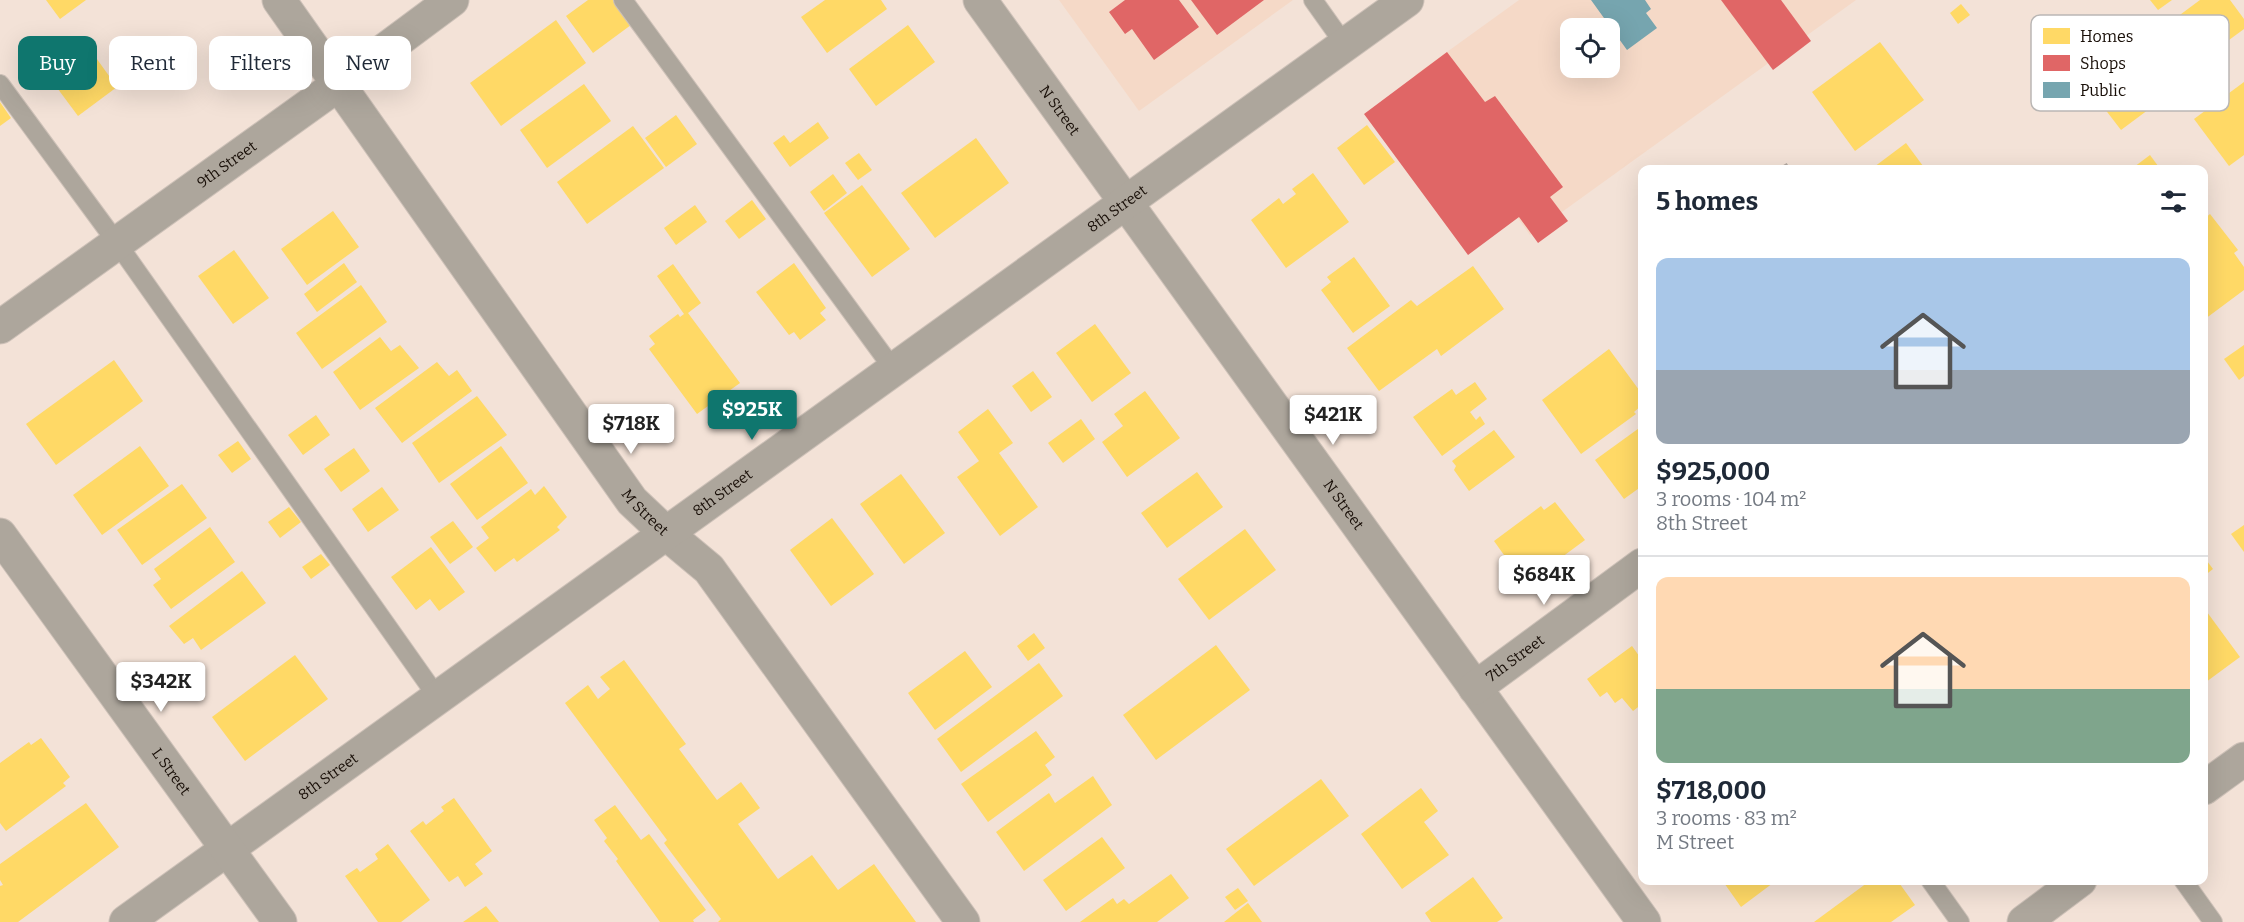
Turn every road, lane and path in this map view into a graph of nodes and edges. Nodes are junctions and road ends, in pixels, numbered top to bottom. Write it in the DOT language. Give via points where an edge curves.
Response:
graph roads {
  1 [pos="279,0"];
  2 [pos="452,0"];
  3 [pos="623,0"];
  4 [pos="980,0"];
  5 [pos="1313,0"];
  6 [pos="1407,0"];
  7 [pos="404,36"];
  8 [pos="1345,45"];
  9 [pos="324,63"];
  10 [pos="0,84"];
  11 [pos="331,90"];
  12 [pos="343,90"];
  13 [pos="1126,202"];
  14 [pos="117,243"];
  15 [pos="0,327"];
  16 [pos="894,370"];
  17 [pos="667,534"];
  18 [pos="0,535"];
  19 [pos="1638,568"];
  20 [pos="1475,688"];
  21 [pos="438,698"];
  22 [pos="2244,759"];
  23 [pos="2208,785"];
  24 [pos="228,849"];
  25 [pos="1934,885"];
  26 [pos="2073,885"];
  27 [pos="2186,885"];
  28 [pos="126,922"];
  29 [pos="280,922"];
  30 [pos="963,922"];
  31 [pos="1644,922"];
  32 [pos="1960,922"];
  33 [pos="2024,922"];
  34 [pos="2213,922"];
  1 -- 9 [label="street, M Street"];
  2 -- 7 [label="street, 9th Street"];
  3 -- 16 [label="lane"];
  4 -- 13 [label="street, N Street"];
  5 -- 8 [label="lane"];
  6 -- 8 [label="street, 8th Street"];
  8 -- 13 [label="street, 8th Street"];
  10 -- 14 [label="lane"];
  11 -- 14 [label="street, 9th Street"];
  12 -- 17 [label="street, M Street" via="632,501"];
  13 -- 16 [label="street, 8th Street"];
  13 -- 20 [label="street, N Street"];
  14 -- 15 [label="street, 9th Street"];
  14 -- 21 [label="lane"];
  16 -- 17 [label="street, 8th Street"];
  17 -- 21 [label="street, 8th Street"];
  17 -- 30 [label="street, M Street" via="709,569"];
  18 -- 24 [label="street, L Street"];
  19 -- 20 [label="street, 7th Street"];
  20 -- 31 [label="street, N Street"];
  21 -- 24 [label="street, 8th Street"];
  22 -- 23 [label="street"];
  24 -- 28 [label="street, 8th Street"];
  24 -- 29 [label="street, L Street"];
  25 -- 32 [label="lane"];
  26 -- 33 [label="street"];
  27 -- 34 [label="lane"];
}
